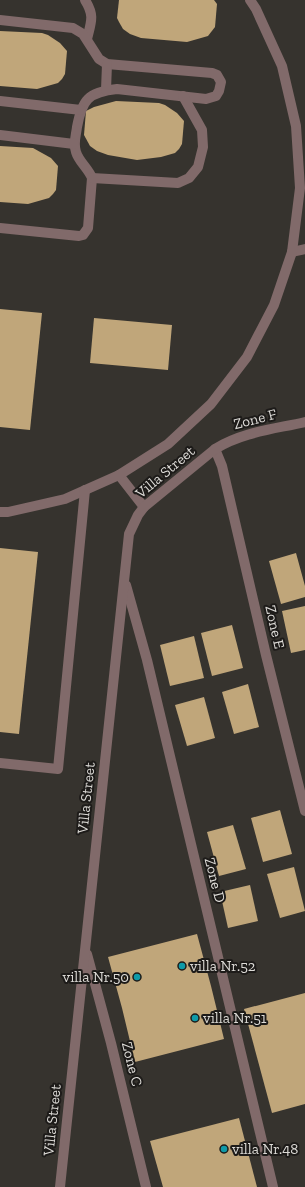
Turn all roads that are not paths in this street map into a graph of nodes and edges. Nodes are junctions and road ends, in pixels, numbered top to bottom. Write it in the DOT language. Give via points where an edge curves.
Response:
graph roads {
  1 [pos="85,0"];
  2 [pos="250,0"];
  3 [pos="0,20"];
  4 [pos="87,39"];
  5 [pos="107,64"];
  6 [pos="106,90"];
  7 [pos="183,96"];
  8 [pos="0,101"];
  9 [pos="80,110"];
  10 [pos="0,135"];
  11 [pos="74,144"];
  12 [pos="92,178"];
  13 [pos="0,228"];
  14 [pos="305,249"];
  15 [pos="292,252"];
  16 [pos="305,422"];
  17 [pos="215,449"];
  18 [pos="119,476"];
  19 [pos="85,490"];
  20 [pos="144,507"];
  21 [pos="0,512"];
  22 [pos="124,580"];
  23 [pos="0,763"];
  24 [pos="305,811"];
  25 [pos="85,949"];
  26 [pos="60,1187"];
  27 [pos="146,1187"];
  28 [pos="273,1187"];
  1 -- 4 [label="street" via="92,10"];
  2 -- 15 [label="street" via="282,66 296,126 300,188"];
  3 -- 4 [label="street" via="73,28"];
  4 -- 5 [label="street" via="99,60"];
  5 -- 6 [label="street"];
  5 -- 7 [label="street" via="212,73 217,75 221,82 216,96 206,99"];
  6 -- 7 [label="street" via="117,88"];
  6 -- 9 [label="street" via="88,99"];
  7 -- 12 [label="street" via="202,130 203,147 198,167 189,178 178,183"];
  8 -- 9 [label="street"];
  9 -- 11 [label="street"];
  10 -- 11 [label="street"];
  11 -- 12 [label="street" via="80,162"];
  12 -- 13 [label="street" via="88,228 83,235"];
  14 -- 15 [label="street"];
  15 -- 18 [label="street" via="274,305 247,357 211,404 168,444"];
  16 -- 17 [label="street, Zone F" via="245,436"];
  17 -- 20 [label="street, Villa Street"];
  17 -- 24 [label="street, Zone E" via="222,466"];
  18 -- 19 [label="street"];
  18 -- 20 [label="street"];
  19 -- 21 [label="street" via="65,499"];
  19 -- 23 [label="street" via="58,769"];
  20 -- 22 [label="street, Villa Street" via="130,534"];
  22 -- 25 [label="street, Villa Street"];
  22 -- 28 [label="street, Zone D" via="147,660"];
  25 -- 26 [label="street, Villa Street"];
  25 -- 27 [label="street, Zone C"];
}
